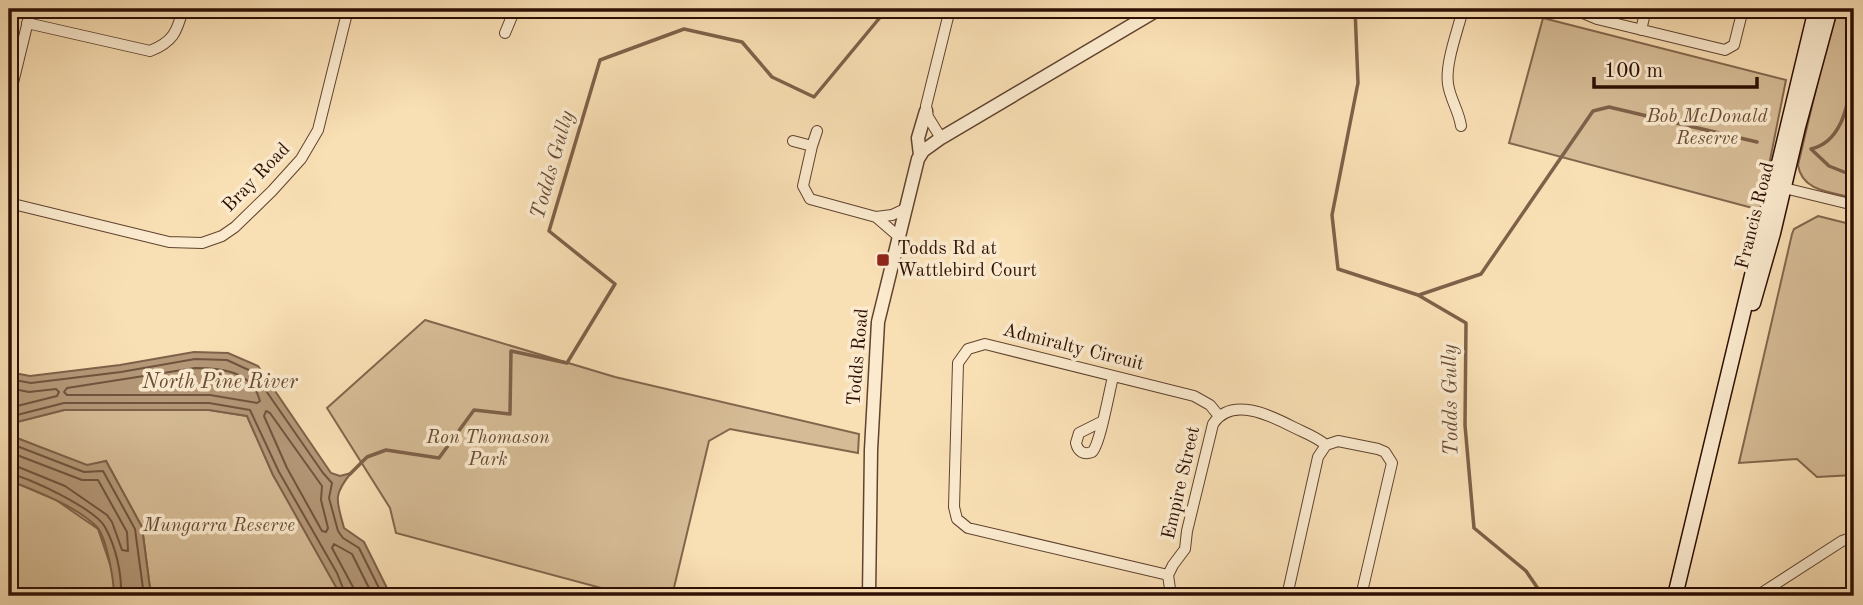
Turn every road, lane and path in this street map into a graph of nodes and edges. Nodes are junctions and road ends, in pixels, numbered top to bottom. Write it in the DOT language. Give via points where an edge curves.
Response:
graph roads {
  1 [pos="31,9"];
  2 [pos="183,9"];
  3 [pos="348,9"];
  4 [pos="515,9"];
  5 [pos="950,9"];
  6 [pos="1159,9"];
  7 [pos="1463,9"];
  8 [pos="1547,9"];
  9 [pos="1646,9"];
  10 [pos="1743,9"];
  11 [pos="1816,9"];
  12 [pos="1830,9"];
  13 [pos="1579,10"];
  14 [pos="27,23"];
  15 [pos="1641,30"];
  16 [pos="505,33"];
  17 [pos="9,99"];
  18 [pos="926,111"];
  19 [pos="1461,126"];
  20 [pos="817,131"];
  21 [pos="941,138"];
  22 [pos="793,141"];
  23 [pos="812,146"];
  24 [pos="920,155"];
  25 [pos="1778,186"];
  26 [pos="9,202"];
  27 [pos="1854,205"];
  28 [pos="905,209"];
  29 [pos="876,217"];
  30 [pos="898,236"];
  31 [pos="1113,377"];
  32 [pos="1219,416"];
  33 [pos="1101,422"];
  34 [pos="1326,445"];
  35 [pos="1854,537"];
  36 [pos="1168,575"];
  37 [pos="869,596"];
  38 [pos="1171,596"];
  39 [pos="1287,596"];
  40 [pos="1361,596"];
  41 [pos="1675,596"];
  42 [pos="1757,596"];
  1 -- 14 [label="street"];
  2 -- 14 [label="street" via="178,28 166,45 150,51"];
  3 -- 26 [label="street, Bray Road" via="310,146 272,191 222,236 202,243 169,242"];
  4 -- 16 [label="street"];
  5 -- 18 [label="street"];
  6 -- 21 [label="street"];
  7 -- 19 [label="street" via="1447,76"];
  8 -- 13 [label="street"];
  9 -- 15 [label="street"];
  10 -- 15 [label="street" via="1735,42 1727,50"];
  11 -- 25 [label="main road, Francis Road"];
  12 -- 25 [label="main road, Francis Road"];
  13 -- 15 [label="street"];
  14 -- 17 [label="street"];
  18 -- 21 [label="street"];
  18 -- 24 [label="street, Todds Road" via="918,138"];
  20 -- 23 [label="street"];
  21 -- 24 [label="street"];
  22 -- 23 [label="street"];
  23 -- 29 [label="street" via="804,182 807,196"];
  24 -- 28 [label="street, Todds Road"];
  25 -- 27 [label="street"];
  25 -- 41 [label="main road, Francis Road" via="1765,264 1735,350"];
  28 -- 29 [label="street"];
  28 -- 30 [label="street, Todds Road"];
  29 -- 30 [label="street"];
  30 -- 37 [label="street, Todds Road" via="877,327"];
  31 -- 32 [label="street, Admiralty Circuit" via="1194,396"];
  31 -- 33 [label="street"];
  31 -- 36 [label="street, Admiralty Circuit" via="985,344 968,349 958,363 957,519 968,528"];
  32 -- 34 [label="street" via="1238,409 1276,417"];
  32 -- 36 [label="street, Empire Street" via="1213,424 1185,550"];
  34 -- 39 [label="street" via="1318,457"];
  34 -- 40 [label="street" via="1338,441 1378,449 1392,463"];
  35 -- 42 [label="street"];
  36 -- 38 [label="street"];
}
